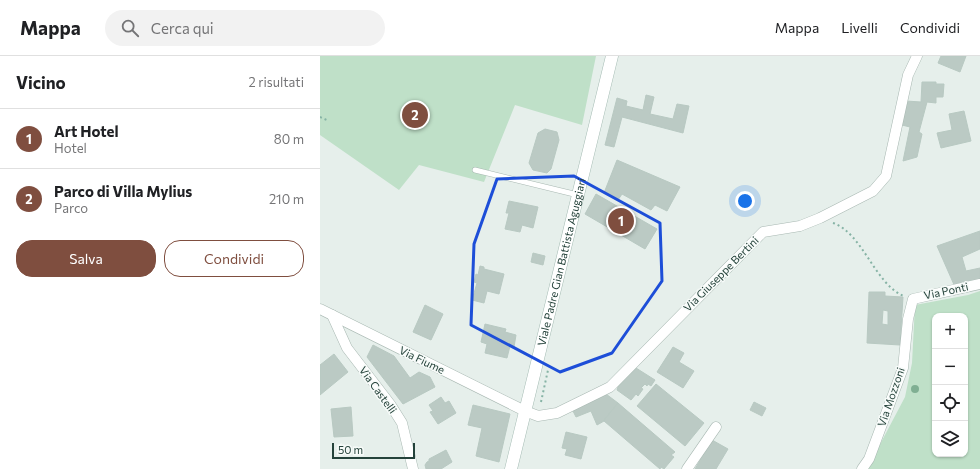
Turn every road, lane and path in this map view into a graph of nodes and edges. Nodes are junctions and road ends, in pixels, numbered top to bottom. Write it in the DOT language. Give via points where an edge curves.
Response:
graph roads {
  1 [pos="612,56"];
  2 [pos="917,56"];
  3 [pos="320,117"];
  4 [pos="329,121"];
  5 [pos="475,170"];
  6 [pos="578,195"];
  7 [pos="820,218"];
  8 [pos="980,284"];
  9 [pos="913,299"];
  10 [pos="320,309"];
  11 [pos="332,315"];
  12 [pos="525,411"];
  13 [pos="716,428"];
  14 [pos="413,469"];
  15 [pos="511,469"];
  16 [pos="687,469"];
  17 [pos="862,469"];
  1 -- 6 [label="main road, Viale Padre Gian Battista Aguggiari"];
  2 -- 7 [label="street, Via Giuseppe Bertini" via="908,75 886,176 873,191"];
  3 -- 4 [label="path"];
  5 -- 6 [label="lane"];
  6 -- 12 [label="main road, Viale Padre Gian Battista Aguggiari"];
  7 -- 9 [label="path" via="838,224 852,237 890,287"];
  7 -- 12 [label="street, Via Giuseppe Bertini" via="800,226 763,232 610,387 557,413 538,416"];
  8 -- 9 [label="street, Via Ponti"];
  9 -- 17 [label="street, Via Mozzoni" via="902,368 869,459"];
  10 -- 11 [label="street, Via Fiume"];
  11 -- 12 [label="street, Via Fiume"];
  11 -- 14 [label="street, Via Castelli" via="347,348 402,423"];
  12 -- 15 [label="main road, Viale Padre Gian Battista Aguggiari"];
  13 -- 16 [label="street"];
}
